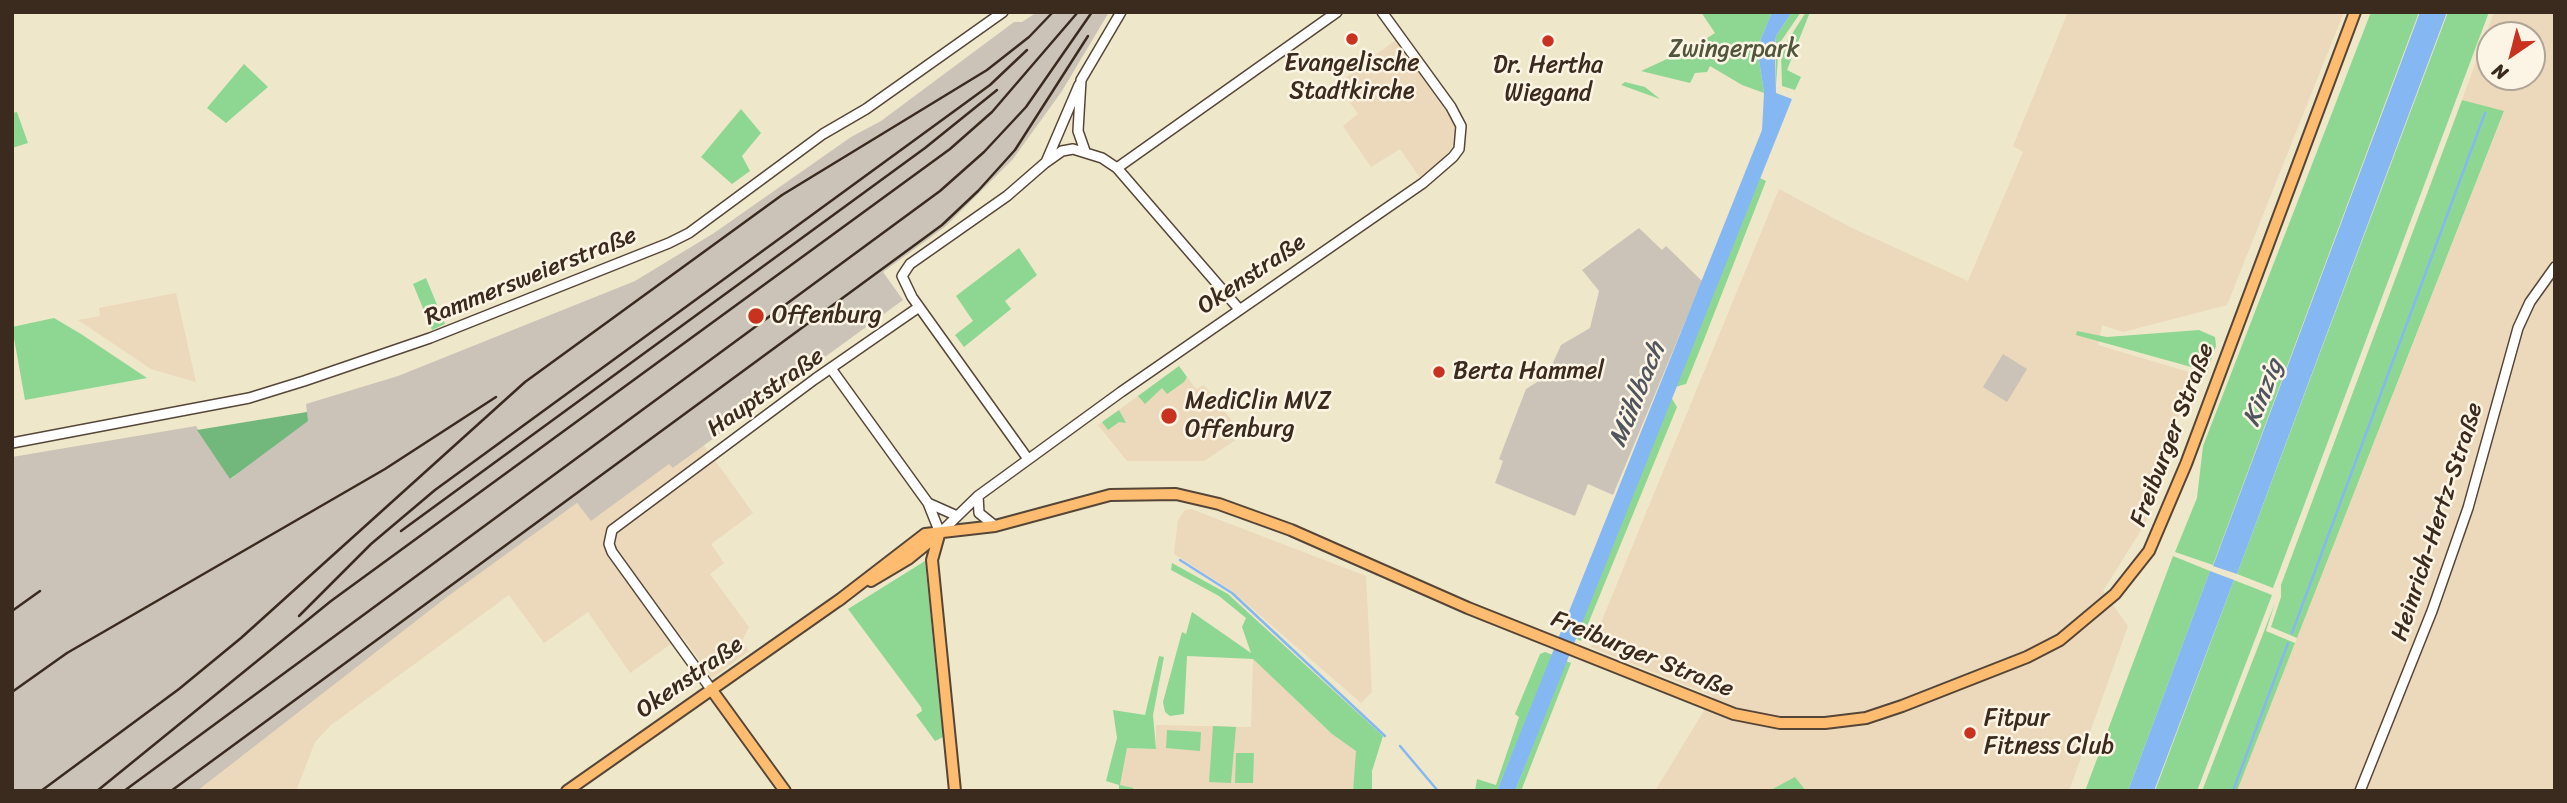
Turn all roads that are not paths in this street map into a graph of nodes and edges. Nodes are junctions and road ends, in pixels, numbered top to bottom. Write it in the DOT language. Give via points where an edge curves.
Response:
graph roads {
  1 [pos="1003,12"];
  2 [pos="1121,12"];
  3 [pos="1337,12"];
  4 [pos="1382,12"];
  5 [pos="2355,12"];
  6 [pos="1081,80"];
  7 [pos="1085,151"];
  8 [pos="1045,163"];
  9 [pos="1117,168"];
  10 [pos="2555,267"];
  11 [pos="919,307"];
  12 [pos="1239,309"];
  13 [pos="832,370"];
  14 [pos="12,443"];
  15 [pos="1028,459"];
  16 [pos="978,496"];
  17 [pos="928,503"];
  18 [pos="954,515"];
  19 [pos="995,526"];
  20 [pos="940,533"];
  21 [pos="911,543"];
  22 [pos="922,549"];
  23 [pos="932,560"];
  24 [pos="838,600"];
  25 [pos="711,689"];
  26 [pos="568,791"];
  27 [pos="785,791"];
  28 [pos="955,791"];
  29 [pos="2360,791"];
  1 -- 14 [label="street, Rammersweierstraße" via="669,243 430,338 249,398"];
  2 -- 6 [label="street"];
  3 -- 9 [label="street"];
  4 -- 12 [label="street, Okenstraße" via="1451,107 1461,126 1459,149 1423,183"];
  5 -- 19 [label="main road, Freiburger Straße" via="2149,551 2128,580 2060,640 1902,706 1866,718 1825,723 1780,723 1734,714 1292,530 1176,494 1110,495"];
  6 -- 7 [label="street" via="1078,131"];
  6 -- 8 [label="street"];
  7 -- 8 [label="street" via="1062,152"];
  7 -- 9 [label="street"];
  8 -- 11 [label="street" via="906,268 903,284"];
  9 -- 12 [label="street"];
  10 -- 29 [label="street, Heinrich-Hertz-Straße" via="2518,328 2468,508"];
  11 -- 13 [label="street, Hauptstraße"];
  11 -- 15 [label="street"];
  12 -- 15 [label="street, Okenstraße"];
  13 -- 17 [label="street"];
  13 -- 25 [label="street, Hauptstraße" via="616,526 609,536 612,552"];
  15 -- 16 [label="street, Okenstraße"];
  16 -- 18 [label="street, Okenstraße"];
  16 -- 19 [label="street" via="981,516"];
  17 -- 18 [label="street"];
  17 -- 20 [label="street"];
  18 -- 20 [label="street, Okenstraße"];
  19 -- 20 [label="main road, Freiburger Straße"];
  20 -- 21 [label="main road, Okenstraße" via="925,534"];
  20 -- 22 [label="main road, Okenstraße"];
  20 -- 23 [label="main road"];
  21 -- 22 [label="main road"];
  21 -- 24 [label="main road, Okenstraße"];
  22 -- 23 [label="main road"];
  22 -- 24 [label="main road, Okenstraße"];
  23 -- 28 [label="main road"];
  24 -- 25 [label="main road, Okenstraße"];
  25 -- 26 [label="main road, Okenstraße"];
  25 -- 27 [label="main road"];
}
